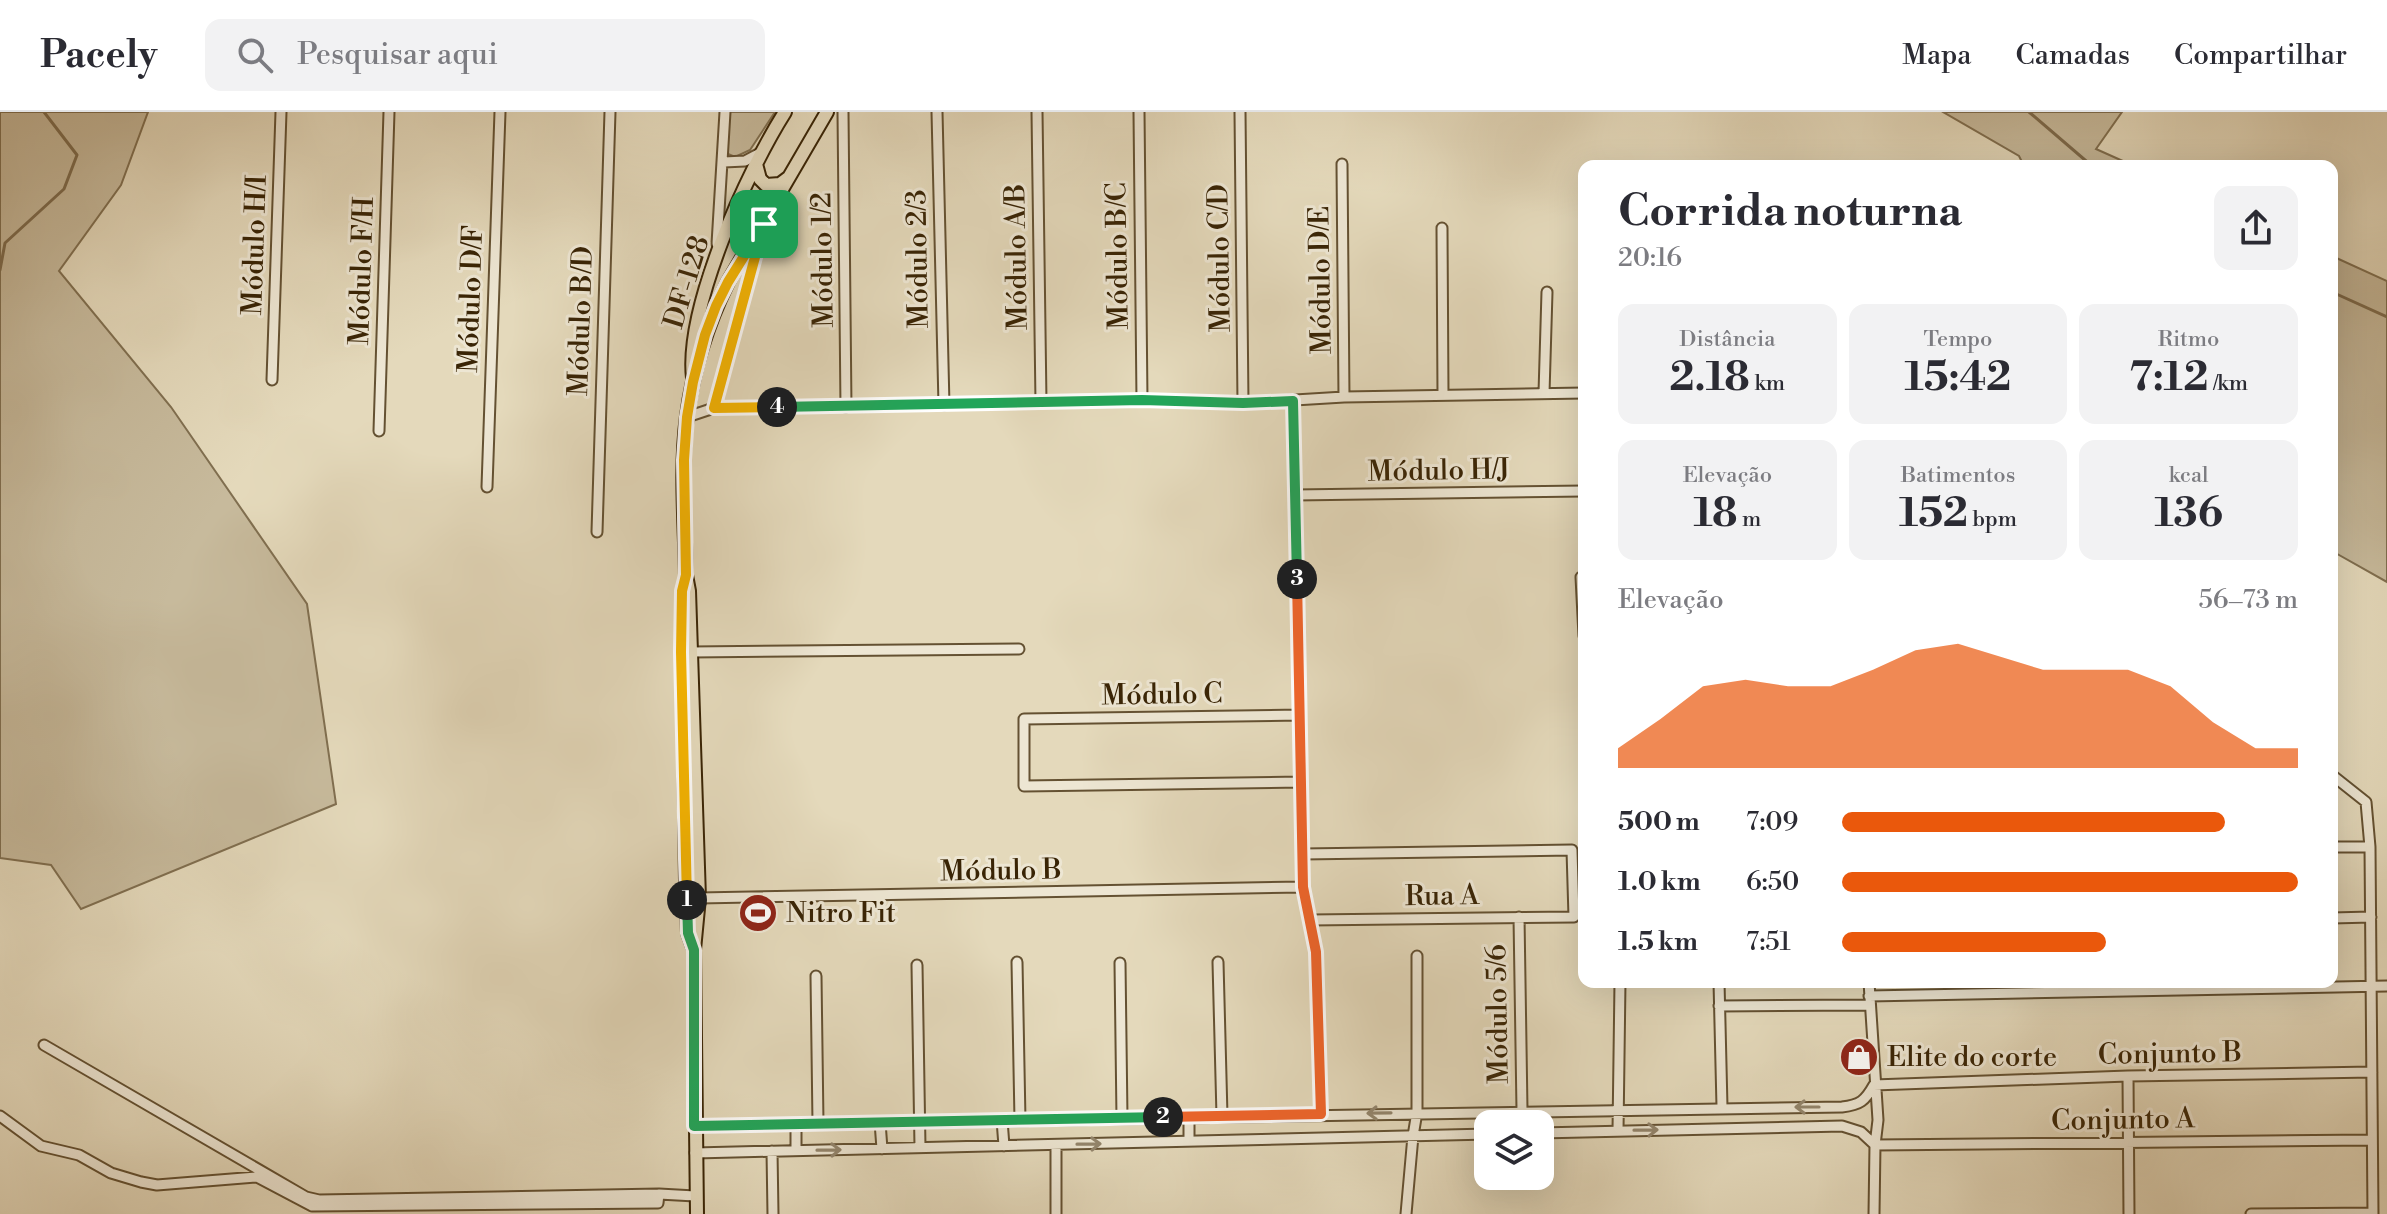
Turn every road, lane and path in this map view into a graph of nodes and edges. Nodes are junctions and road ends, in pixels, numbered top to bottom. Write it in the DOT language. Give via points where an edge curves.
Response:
graph roads {
  1 [pos="281,112"];
  2 [pos="389,112"];
  3 [pos="500,112"];
  4 [pos="610,112"];
  5 [pos="725,112"];
  6 [pos="785,112"];
  7 [pos="827,112"];
  8 [pos="843,112"];
  9 [pos="937,112"];
  10 [pos="1037,112"];
  11 [pos="1139,112"];
  12 [pos="1240,112"];
  13 [pos="763,151"];
  14 [pos="724,162"];
  15 [pos="756,164"];
  16 [pos="1342,164"];
  17 [pos="789,177"];
  18 [pos="764,224"];
  19 [pos="1442,228"];
  20 [pos="717,255"];
  21 [pos="1547,292"];
  22 [pos="272,380"];
  23 [pos="693,382"];
  24 [pos="1544,393"];
  25 [pos="1578,393"];
  26 [pos="1443,395"];
  27 [pos="1344,397"];
  28 [pos="1142,400"];
  29 [pos="1293,401"];
  30 [pos="1041,402"];
  31 [pos="1243,403"];
  32 [pos="944,405"];
  33 [pos="846,407"];
  34 [pos="714,408"];
  35 [pos="687,417"];
  36 [pos="379,431"];
  37 [pos="487,487"];
  38 [pos="1578,491"];
  39 [pos="1295,495"];
  40 [pos="597,532"];
  41 [pos="686,575"];
  42 [pos="1019,649"];
  43 [pos="691,652"];
  44 [pos="692,713"];
  45 [pos="1300,715"];
  46 [pos="683,730"];
  47 [pos="2338,780"];
  48 [pos="1301,782"];
  49 [pos="690,846"];
  50 [pos="2338,847"];
  51 [pos="2370,847"];
  52 [pos="1303,854"];
  53 [pos="686,880"];
  54 [pos="1303,887"];
  55 [pos="699,898"];
  56 [pos="1519,917"];
  57 [pos="2371,917"];
  58 [pos="2338,918"];
  59 [pos="1310,920"];
  60 [pos="688,921"];
  61 [pos="694,950"];
  62 [pos="1417,956"];
  63 [pos="1017,962"];
  64 [pos="1218,962"];
  65 [pos="1120,963"];
  66 [pos="917,965"];
  67 [pos="816,976"];
  68 [pos="2387,986"];
  69 [pos="2371,987"];
  70 [pos="1620,988"];
  71 [pos="1719,988"];
  72 [pos="1869,988"];
  73 [pos="2332,988"];
  74 [pos="2338,988"];
  75 [pos="1868,1000"];
  76 [pos="1719,1006"];
  77 [pos="44,1045"];
  78 [pos="2372,1072"];
  79 [pos="2128,1076"];
  80 [pos="1874,1085"];
  81 [pos="1722,1107"];
  82 [pos="1619,1109"];
  83 [pos="1522,1110"];
  84 [pos="1474,1111"];
  85 [pos="1417,1112"];
  86 [pos="1321,1114"];
  87 [pos="0,1116"];
  88 [pos="1222,1116"];
  89 [pos="1189,1117"];
  90 [pos="1122,1118"];
  91 [pos="1002,1120"];
  92 [pos="1020,1120"];
  93 [pos="919,1121"];
  94 [pos="880,1122"];
  95 [pos="818,1123"];
  96 [pos="796,1124"];
  97 [pos="694,1126"];
  98 [pos="1618,1131"];
  99 [pos="1554,1133"];
  100 [pos="1474,1134"];
  101 [pos="1413,1136"];
  102 [pos="2371,1140"];
  103 [pos="1189,1141"];
  104 [pos="2129,1141"];
  105 [pos="1056,1145"];
  106 [pos="1875,1145"];
  107 [pos="1004,1146"];
  108 [pos="920,1147"];
  109 [pos="882,1149"];
  110 [pos="796,1150"];
  111 [pos="772,1151"];
  112 [pos="695,1153"];
  113 [pos="659,1194"];
  114 [pos="695,1196"];
  115 [pos="697,1214"];
  116 [pos="773,1214"];
  117 [pos="1056,1214"];
  118 [pos="1406,1214"];
  119 [pos="1874,1214"];
  120 [pos="2129,1214"];
  121 [pos="2251,1214"];
  122 [pos="2270,1214"];
  123 [pos="2373,1214"];
  1 -- 22 [label="street, Módulo H/I"];
  2 -- 36 [label="street, Módulo F/H"];
  3 -- 37 [label="street, Módulo D/F"];
  4 -- 40 [label="street, Módulo B/D"];
  5 -- 14 [label="street"];
  6 -- 13 [label="main road, DF-128 / DF-128"];
  7 -- 17 [label="main road, DF-128 / DF-128"];
  8 -- 33 [label="street, Módulo 1/2"];
  9 -- 32 [label="street, Módulo 2/3"];
  10 -- 30 [label="street, Módulo A/B"];
  11 -- 28 [label="street, Módulo B/C"];
  12 -- 31 [label="street, Módulo C/D"];
  13 -- 14 [label="street" via="745,161"];
  13 -- 15 [label="main road, DF-128 / DF-128"];
  14 -- 20 [label="street"];
  15 -- 17 [label="main road" via="766,185"];
  15 -- 20 [label="main road, DF-128 / DF-128"];
  16 -- 27 [label="street, Módulo D/E"];
  17 -- 18 [label="main road, DF-128 / DF-128"];
  18 -- 23 [label="main road, DF-128 / DF-128" via="716,306"];
  18 -- 34 [label="street"];
  19 -- 26 [label="street"];
  20 -- 23 [label="main road, DF-128 / DF-128" via="695,325"];
  21 -- 24 [label="street"];
  23 -- 35 [label="main road, DF-128 / DF-128"];
  24 -- 25 [label="street"];
  24 -- 26 [label="street"];
  26 -- 27 [label="street"];
  27 -- 29 [label="street"];
  28 -- 30 [label="street"];
  28 -- 31 [label="street"];
  29 -- 31 [label="street"];
  29 -- 39 [label="street"];
  30 -- 32 [label="street"];
  32 -- 33 [label="street"];
  33 -- 34 [label="street"];
  34 -- 35 [label="street"];
  35 -- 41 [label="main road, DF-128 / DF-128"];
  38 -- 39 [label="street, Módulo H/J"];
  39 -- 45 [label="street"];
  41 -- 43 [label="main road, DF-128 / DF-128"];
  41 -- 46 [label="main road, DF-128 / DF-128"];
  42 -- 43 [label="street"];
  43 -- 44 [label="main road, DF-128 / DF-128"];
  44 -- 46 [label="main road"];
  44 -- 49 [label="main road, DF-128 / DF-128"];
  45 -- 48 [label="street"];
  45 -- 48 [label="street, Módulo C" via="1024,719 1024,786"];
  46 -- 49 [label="main road, DF-128 / DF-128"];
  47 -- 51 [label="street" via="2366,802"];
  48 -- 52 [label="street"];
  49 -- 53 [label="main road, DF-128 / DF-128"];
  49 -- 55 [label="main road, DF-128 / DF-128"];
  50 -- 51 [label="street"];
  51 -- 57 [label="street"];
  52 -- 54 [label="street"];
  52 -- 56 [label="street, Rua A" via="1572,850 1574,917"];
  53 -- 55 [label="main road"];
  53 -- 60 [label="main road, DF-128 / DF-128"];
  54 -- 55 [label="street, Módulo B"];
  54 -- 59 [label="street"];
  55 -- 60 [label="main road"];
  55 -- 61 [label="main road, DF-128 / DF-128"];
  56 -- 59 [label="street, Rua A"];
  56 -- 83 [label="street, Módulo 5/6"];
  57 -- 58 [label="street"];
  57 -- 69 [label="street"];
  59 -- 86 [label="street" via="1316,952"];
  60 -- 61 [label="main road, DF-128 / DF-128"];
  61 -- 97 [label="main road, DF-128 / DF-128"];
  62 -- 85 [label="street"];
  63 -- 92 [label="street"];
  64 -- 88 [label="street"];
  65 -- 90 [label="street"];
  66 -- 93 [label="street"];
  67 -- 95 [label="street"];
  68 -- 69 [label="street"];
  69 -- 74 [label="street"];
  69 -- 78 [label="street"];
  70 -- 82 [label="street"];
  71 -- 76 [label="street"];
  72 -- 75 [label="street"];
  73 -- 75 [label="street"];
  75 -- 76 [label="street"];
  75 -- 80 [label="street"];
  76 -- 81 [label="street"];
  77 -- 113 [label="street" via="306,1197"];
  78 -- 79 [label="street, Conjunto B"];
  78 -- 102 [label="street"];
  79 -- 80 [label="street, Conjunto B"];
  79 -- 104 [label="street"];
  80 -- 81 [label="street, one-way" via="1858,1105"];
  80 -- 106 [label="street"];
  81 -- 82 [label="street"];
  82 -- 83 [label="street"];
  82 -- 98 [label="street"];
  84 -- 85 [label="street"];
  85 -- 86 [label="street, one-way"];
  85 -- 101 [label="street"];
  86 -- 88 [label="street"];
  87 -- 113 [label="street" via="41,1146 79,1155 141,1182 257,1177 312,1206 658,1203"];
  88 -- 89 [label="street"];
  89 -- 90 [label="street"];
  89 -- 103 [label="street"];
  90 -- 92 [label="street"];
  91 -- 92 [label="street"];
  91 -- 93 [label="street"];
  91 -- 107 [label="street"];
  93 -- 94 [label="street"];
  93 -- 108 [label="street"];
  94 -- 95 [label="street"];
  94 -- 109 [label="street"];
  95 -- 96 [label="street"];
  96 -- 97 [label="street"];
  96 -- 110 [label="street"];
  97 -- 112 [label="main road, DF-128 / DF-128"];
  98 -- 99 [label="street"];
  98 -- 106 [label="street, one-way" via="1842,1126 1861,1132"];
  100 -- 101 [label="street"];
  101 -- 103 [label="street"];
  101 -- 118 [label="street"];
  102 -- 104 [label="street, Conjunto A"];
  102 -- 123 [label="street"];
  105 -- 103 [label="street, one-way"];
  104 -- 106 [label="street, Conjunto A"];
  104 -- 120 [label="street"];
  105 -- 107 [label="street"];
  105 -- 117 [label="street"];
  106 -- 119 [label="street"];
  107 -- 108 [label="street"];
  108 -- 109 [label="street"];
  110 -- 109 [label="street, one-way"];
  110 -- 111 [label="street"];
  111 -- 112 [label="street"];
  111 -- 116 [label="street"];
  112 -- 114 [label="main road, DF-128 / DF-128"];
  113 -- 114 [label="street"];
  114 -- 115 [label="main road, DF-128 / DF-128"];
  121 -- 122 [label="street"];
  122 -- 123 [label="street"];
}
